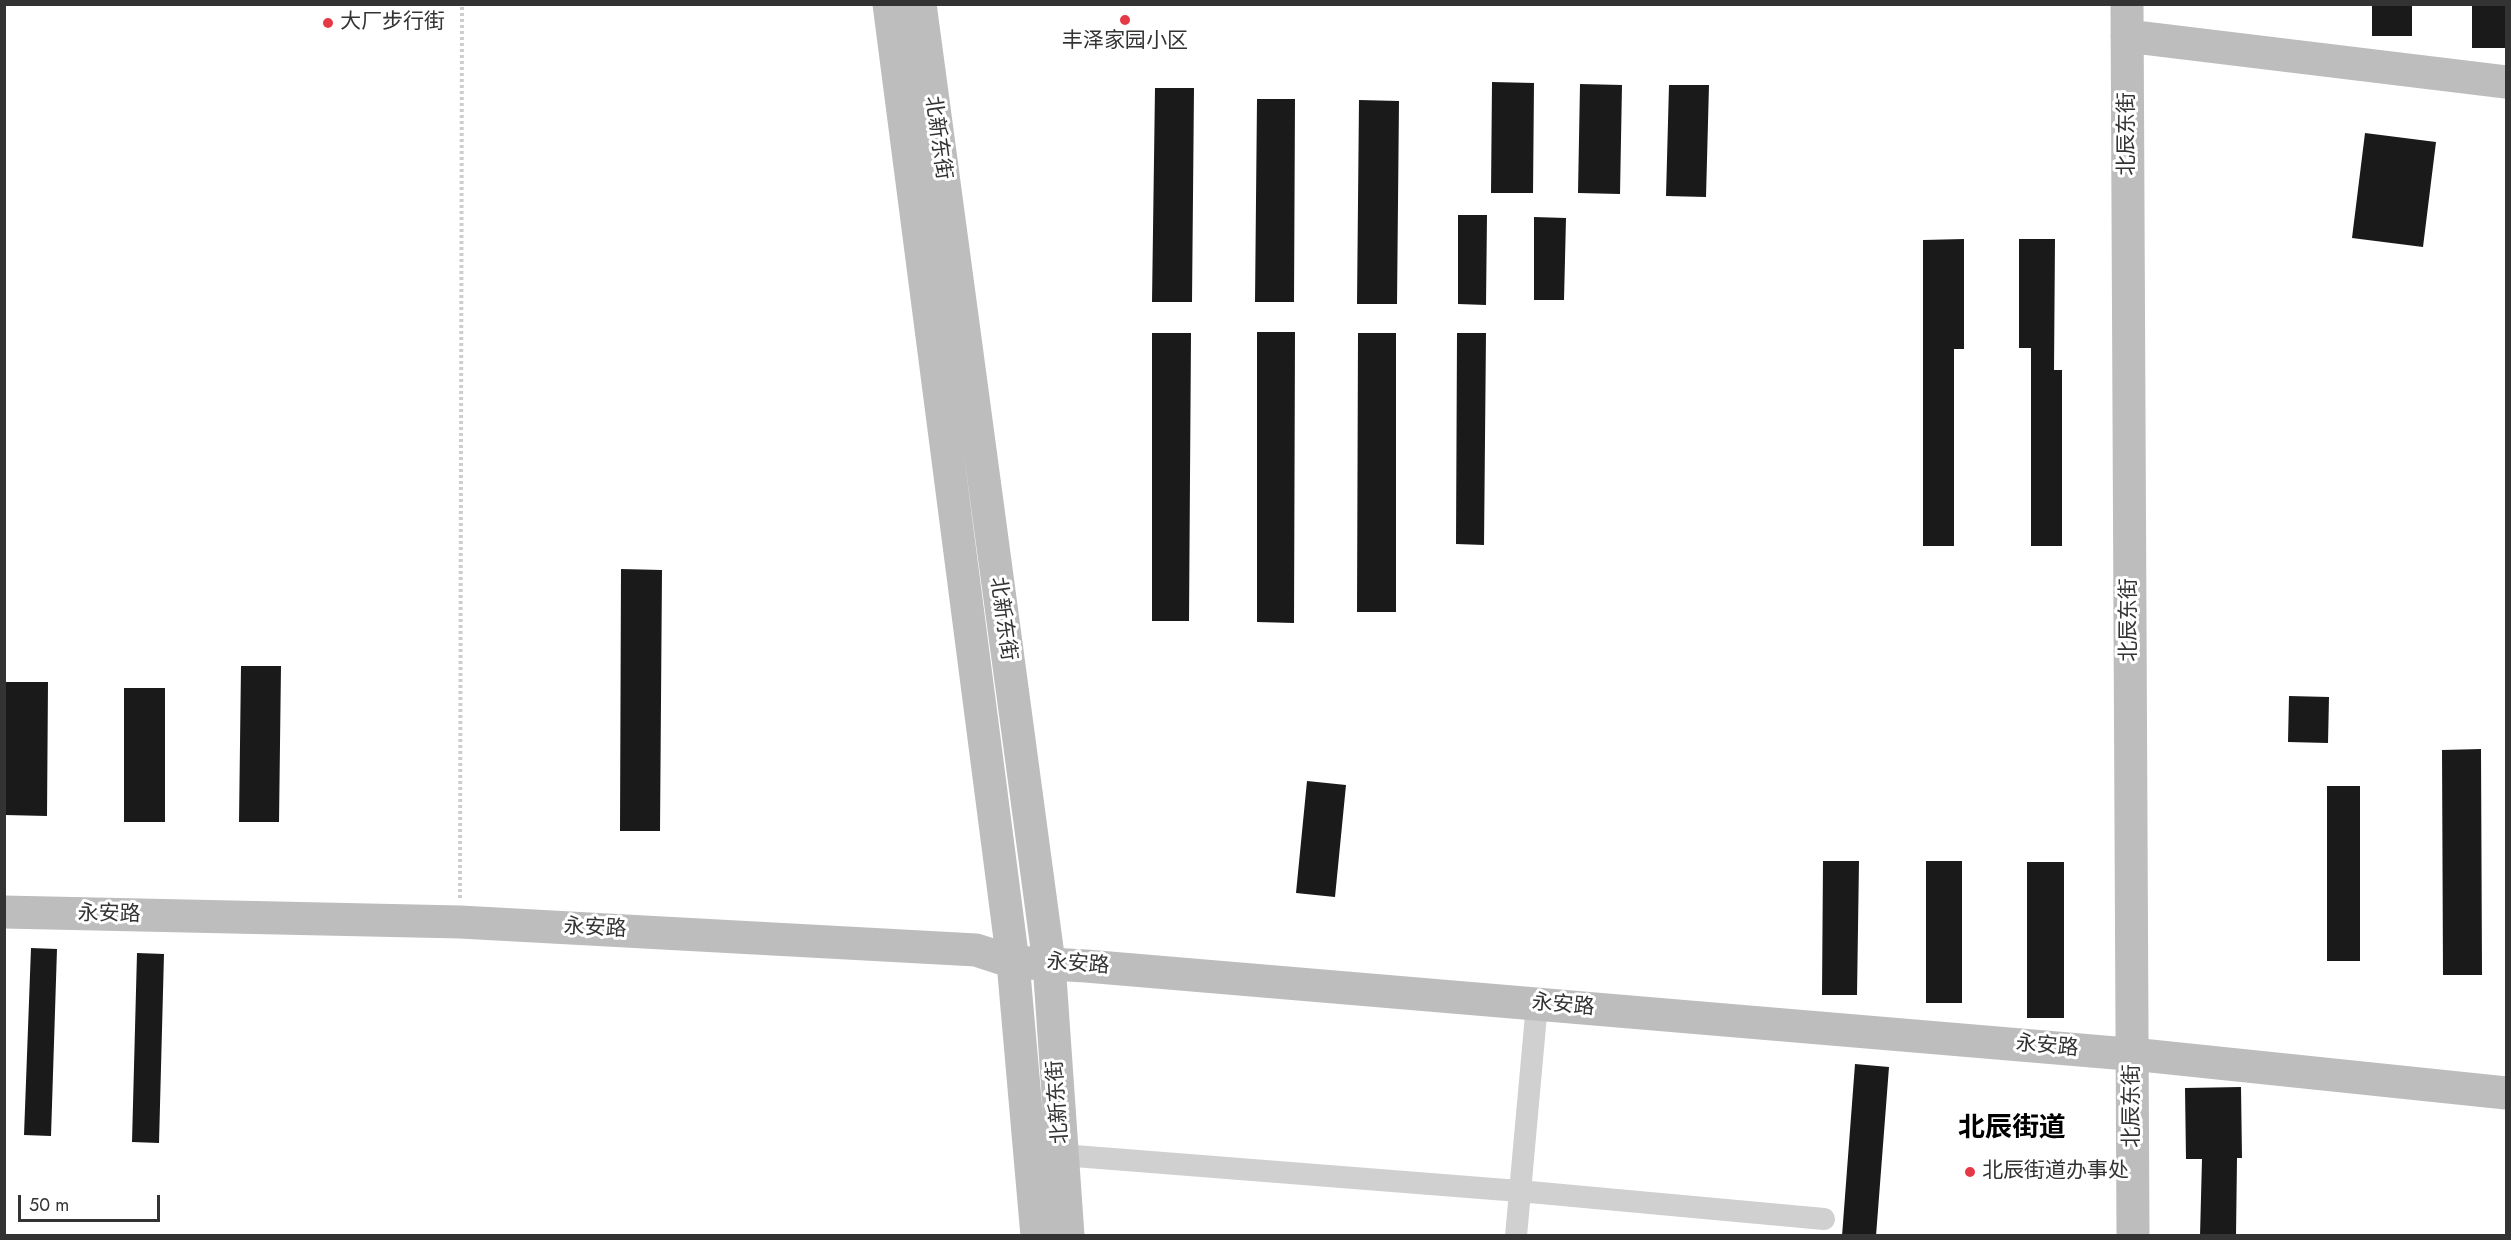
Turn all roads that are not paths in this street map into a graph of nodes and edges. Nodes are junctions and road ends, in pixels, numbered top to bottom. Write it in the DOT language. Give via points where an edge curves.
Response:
graph roads {
  1 [pos="889,4"];
  2 [pos="920,4"];
  3 [pos="2127,4"];
  4 [pos="2150,4"];
  5 [pos="2127,36"];
  6 [pos="2506,82"];
  7 [pos="961,440"];
  8 [pos="4,912"];
  9 [pos="1013,962"];
  10 [pos="1049,963"];
  11 [pos="1537,1004"];
  12 [pos="2142,1055"];
  13 [pos="2506,1094"];
  14 [pos="1062,1155"];
  15 [pos="1519,1191"];
  16 [pos="1824,1219"];
  17 [pos="1037,1236"];
  18 [pos="1068,1236"];
  19 [pos="1516,1236"];
  20 [pos="2133,1236"];
  21 [pos="2154,1236"];
  1 -- 7 [label="main road, 北新东街"];
  2 -- 7 [label="main road, 北新东街"];
  3 -- 5 [label="main road, 北辰东街"];
  4 -- 12 [label="main road, 北辰东街"];
  5 -- 6 [label="main road"];
  5 -- 12 [label="main road, 北辰东街"];
  7 -- 9 [label="main road, 北新东街"];
  7 -- 10 [label="main road, 北新东街"];
  8 -- 9 [label="main road, 永安路" via="460,922 976,950"];
  9 -- 10 [label="main road, 永安路"];
  9 -- 17 [label="main road, 北新东街"];
  10 -- 11 [label="main road, 永安路"];
  10 -- 14 [label="main road, 北新东街"];
  11 -- 12 [label="main road, 永安路"];
  11 -- 15 [label="street"];
  12 -- 13 [label="main road, 永安路"];
  12 -- 20 [label="main road, 北辰东街"];
  12 -- 21 [label="main road, 北辰东街"];
  14 -- 15 [label="street"];
  14 -- 18 [label="main road, 北新东街"];
  15 -- 16 [label="street"];
  15 -- 19 [label="street"];
}
